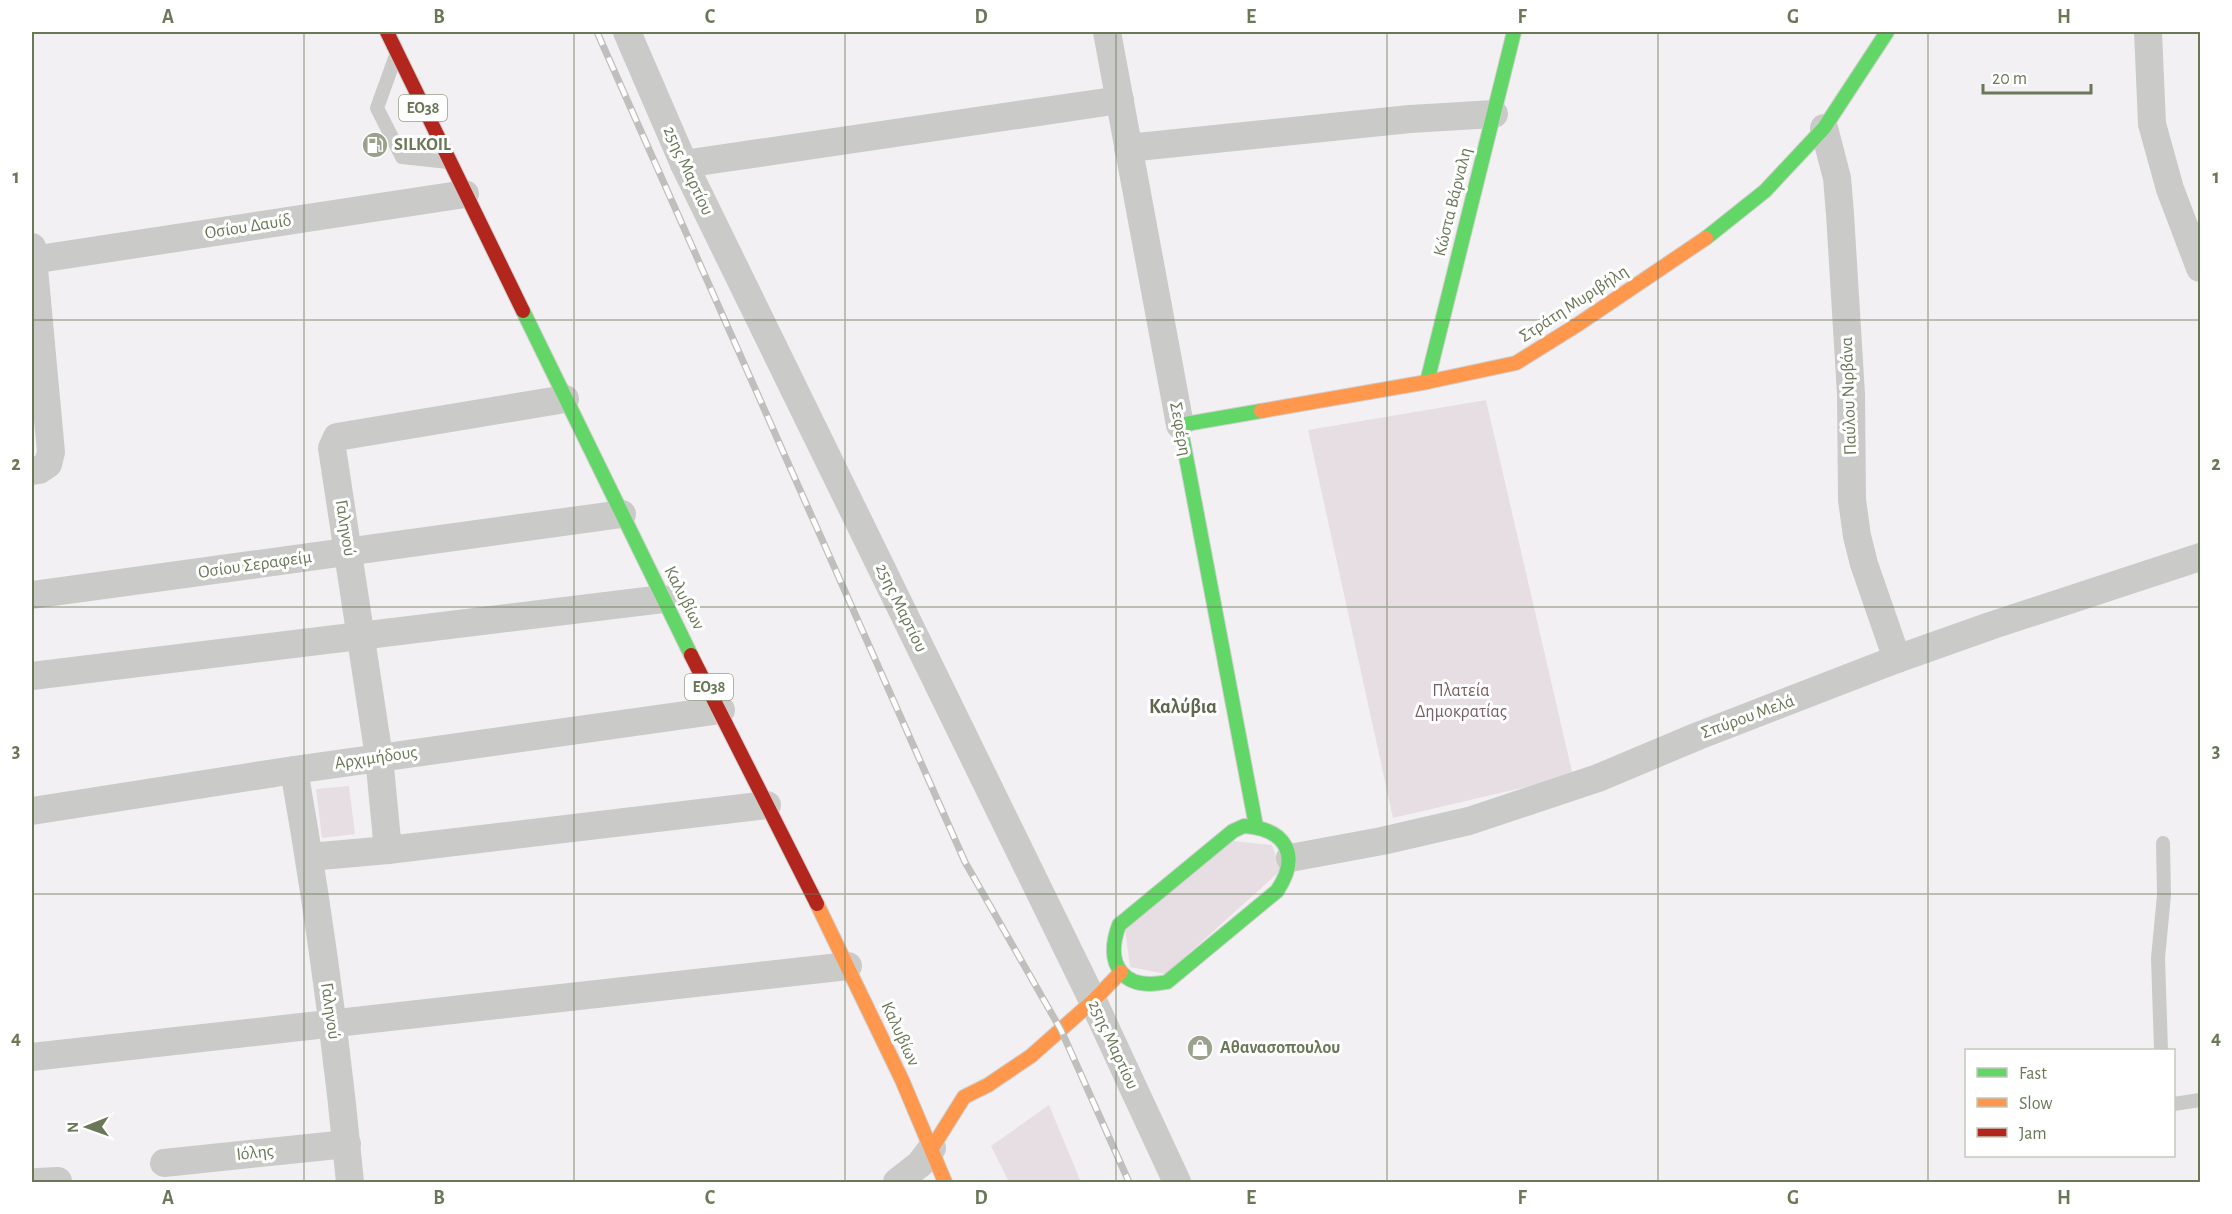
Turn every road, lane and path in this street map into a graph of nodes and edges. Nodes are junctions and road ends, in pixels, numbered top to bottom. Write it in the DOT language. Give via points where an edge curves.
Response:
graph roads {
  1 [pos="387,32"];
  2 [pos="627,32"];
  3 [pos="1107,32"];
  4 [pos="1514,32"];
  5 [pos="1887,32"];
  6 [pos="2148,32"];
  7 [pos="397,53"];
  8 [pos="1120,100"];
  9 [pos="1494,114"];
  10 [pos="1824,128"];
  11 [pos="1128,148"];
  12 [pos="450,162"];
  13 [pos="684,164"];
  14 [pos="465,194"];
  15 [pos="32,256"];
  16 [pos="2200,268"];
  17 [pos="1427,382"];
  18 [pos="565,399"];
  19 [pos="1180,425"];
  20 [pos="41,462"];
  21 [pos="622,514"];
  22 [pos="349,552"];
  23 [pos="2200,557"];
  24 [pos="32,595"];
  25 [pos="663,599"];
  26 [pos="361,635"];
  27 [pos="1897,659"];
  28 [pos="32,676"];
  29 [pos="721,710"];
  30 [pos="379,757"];
  31 [pos="294,770"];
  32 [pos="767,805"];
  33 [pos="32,811"];
  34 [pos="1256,826"];
  35 [pos="2163,843"];
  36 [pos="388,850"];
  37 [pos="309,857"];
  38 [pos="1290,858"];
  39 [pos="848,966"];
  40 [pos="1120,972"];
  41 [pos="1093,1001"];
  42 [pos="332,1024"];
  43 [pos="2161,1049"];
  44 [pos="32,1057"];
  45 [pos="2200,1100"];
  46 [pos="2177,1104"];
  47 [pos="347,1144"];
  48 [pos="932,1148"];
  49 [pos="164,1163"];
  50 [pos="350,1182"];
  51 [pos="897,1182"];
  52 [pos="945,1182"];
  53 [pos="1177,1182"];
  1 -- 7 [label="street, Καλυβίων / ΕΟ38"];
  2 -- 13 [label="street, 25ης Μαρτίου"];
  3 -- 8 [label="street, Σεφέρη"];
  4 -- 9 [label="street, Κώστα Βάρναλη"];
  5 -- 10 [label="street, Στράτη Μυριβήλη"];
  6 -- 16 [label="street" via="2152,124 2170,189"];
  7 -- 12 [label="street, Καλυβίων / ΕΟ38"];
  7 -- 12 [label="lane" via="377,108 402,157"];
  8 -- 11 [label="street, Σεφέρη"];
  8 -- 13 [label="street"];
  9 -- 11 [label="street"];
  9 -- 17 [label="street, Κώστα Βάρναλη"];
  10 -- 17 [label="street, Στράτη Μυριβήλη" via="1765,191 1706,238 1545,346 1516,363"];
  10 -- 27 [label="street, Παύλου Νιρβάνα" via="1835,167 1840,214 1851,394 1852,500 1864,564"];
  11 -- 19 [label="street, Σεφέρη"];
  12 -- 14 [label="street, Καλυβίων / ΕΟ38"];
  13 -- 41 [label="street, 25ης Μαρτίου"];
  14 -- 15 [label="street, Οσίου Δαυίδ"];
  14 -- 18 [label="street, Καλυβίων / ΕΟ38"];
  15 -- 20 [label="street"];
  17 -- 19 [label="street, Στράτη Μυριβήλη"];
  18 -- 21 [label="street, Καλυβίων / ΕΟ38"];
  18 -- 22 [label="street, Γαληνού" via="337,437 332,448"];
  19 -- 34 [label="street, Σεφέρη"];
  21 -- 22 [label="street, Οσίου Σεραφείμ"];
  21 -- 25 [label="street, Καλυβίων / ΕΟ38"];
  22 -- 24 [label="street, Οσίου Σεραφείμ"];
  22 -- 26 [label="street, Γαληνού"];
  23 -- 27 [label="street, Σπύρου Μελά"];
  25 -- 26 [label="street"];
  25 -- 29 [label="street, Καλυβίων / ΕΟ38"];
  26 -- 28 [label="street"];
  26 -- 30 [label="street, Γαληνού"];
  27 -- 38 [label="street, Σπύρου Μελά" via="1598,778 1469,821"];
  29 -- 30 [label="street, Αρχιμήδους"];
  29 -- 32 [label="street, Καλυβίων / ΕΟ38"];
  30 -- 31 [label="street, Αρχιμήδους"];
  30 -- 36 [label="street, Γαληνού"];
  31 -- 33 [label="street, Αρχιμήδους"];
  31 -- 37 [label="street, Γαληνού"];
  32 -- 36 [label="street"];
  32 -- 39 [label="street, Καλυβίων / ΕΟ38"];
  34 -- 38 [label="street" via="1279,836"];
  34 -- 40 [label="street" via="1233,831 1119,925 1112,949"];
  35 -- 43 [label="lane" via="2164,896 2158,958"];
  36 -- 37 [label="street"];
  37 -- 42 [label="street, Γαληνού"];
  38 -- 40 [label="street" via="1286,882 1178,975 1155,986 1142,986"];
  39 -- 42 [label="street"];
  39 -- 48 [label="street, Καλυβίων / ΕΟ38"];
  40 -- 41 [label="street"];
  41 -- 48 [label="street" via="1030,1056 964,1098"];
  41 -- 53 [label="street, 25ης Μαρτίου"];
  42 -- 44 [label="street"];
  42 -- 47 [label="street, Γαληνού"];
  45 -- 46 [label="lane"];
  47 -- 49 [label="street, Ιόλης"];
  47 -- 50 [label="street, Γαληνού"];
  48 -- 51 [label="street" via="920,1164"];
  48 -- 52 [label="street, Καλυβίων / ΕΟ38"];
}
